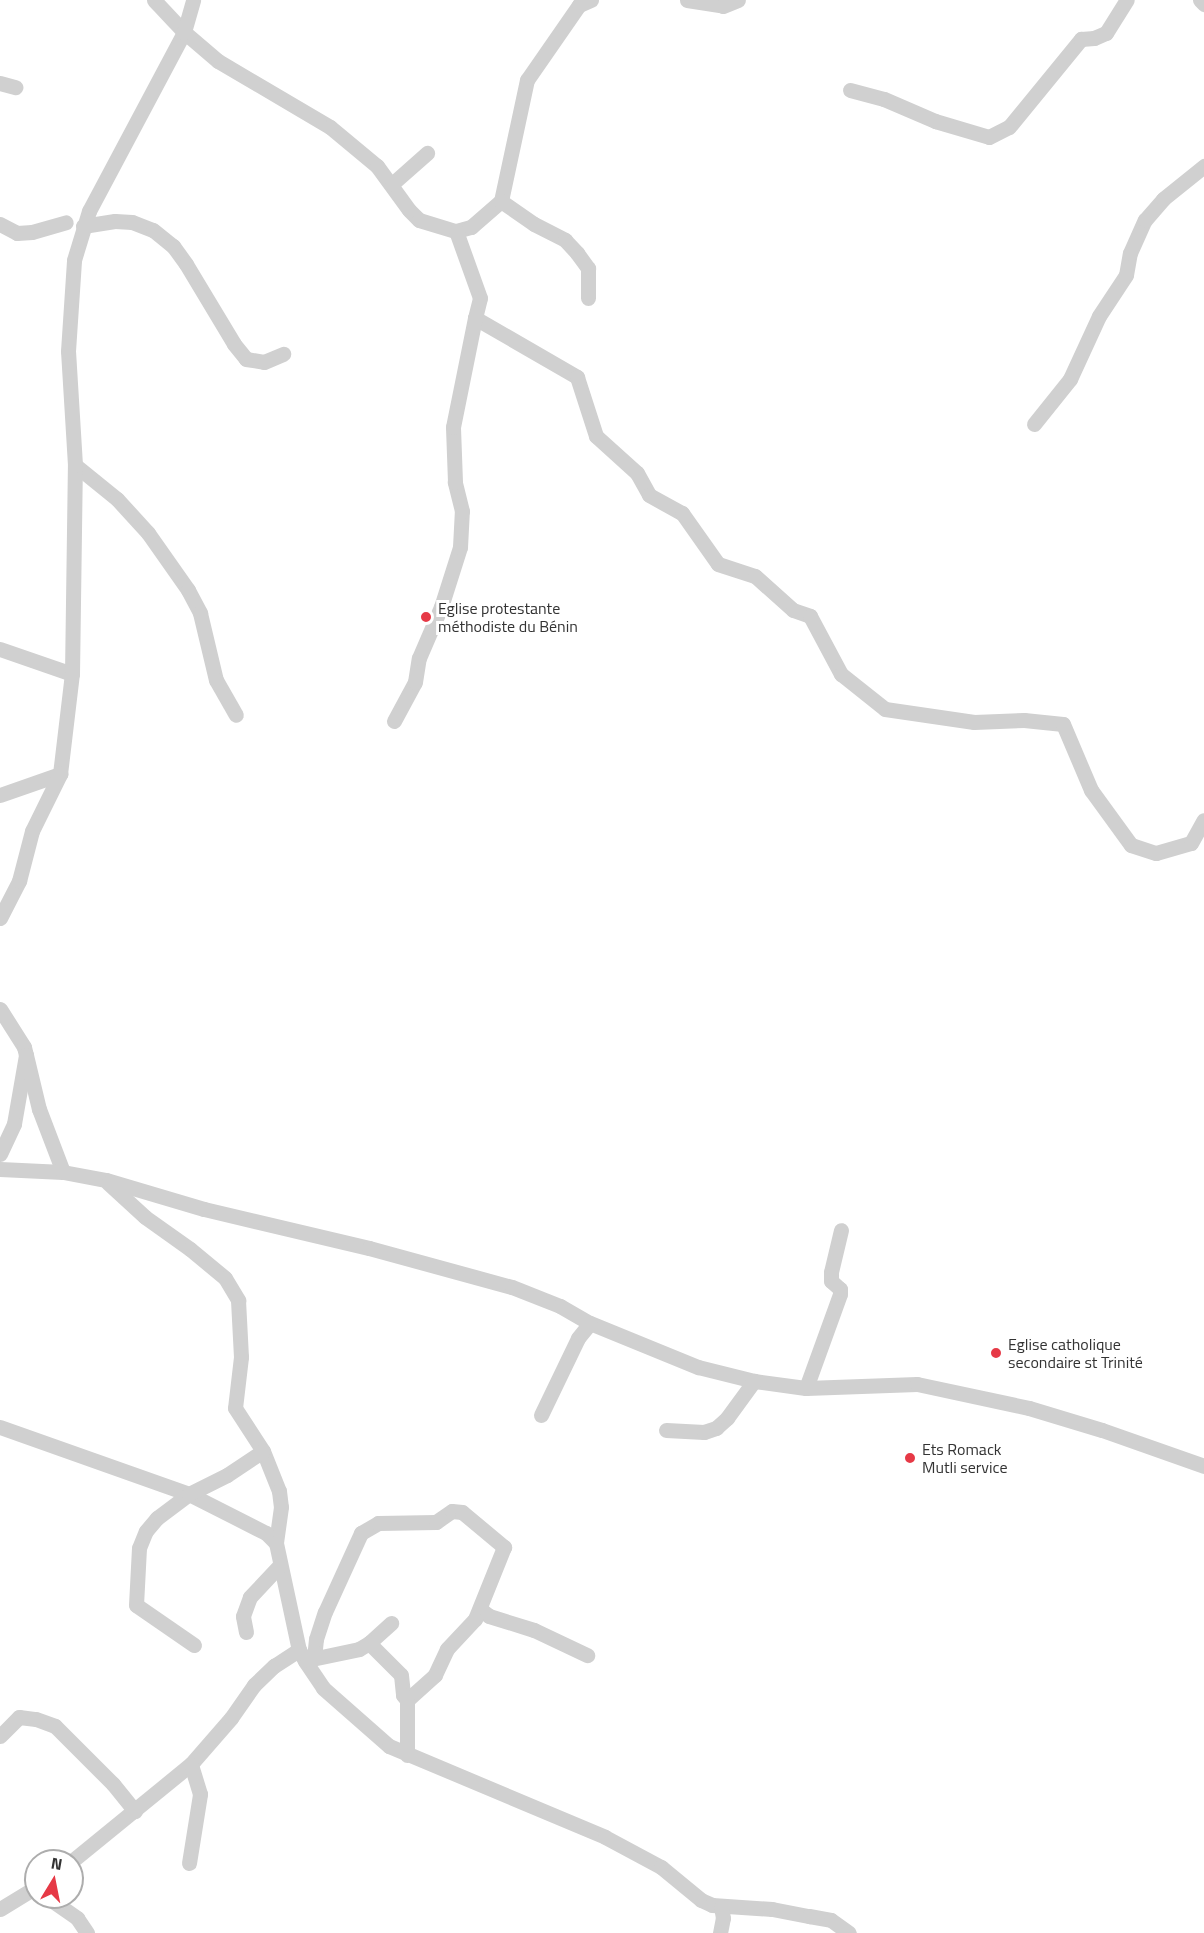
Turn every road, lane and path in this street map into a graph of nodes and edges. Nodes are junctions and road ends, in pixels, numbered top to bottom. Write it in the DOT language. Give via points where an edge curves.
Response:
graph roads {
  1 [pos="154,0"];
  2 [pos="193,0"];
  3 [pos="591,0"];
  4 [pos="687,0"];
  5 [pos="738,0"];
  6 [pos="1127,0"];
  7 [pos="1200,0"];
  8 [pos="1204,3"];
  9 [pos="184,32"];
  10 [pos="850,90"];
  11 [pos="427,153"];
  12 [pos="1204,166"];
  13 [pos="392,184"];
  14 [pos="501,201"];
  15 [pos="66,222"];
  16 [pos="0,224"];
  17 [pos="82,226"];
  18 [pos="456,231"];
  19 [pos="588,298"];
  20 [pos="475,318"];
  21 [pos="283,354"];
  22 [pos="1034,424"];
  23 [pos="75,465"];
  24 [pos="0,649"];
  25 [pos="72,674"];
  26 [pos="236,715"];
  27 [pos="394,721"];
  28 [pos="60,774"];
  29 [pos="0,795"];
  30 [pos="1204,820"];
  31 [pos="0,918"];
  32 [pos="2,1016"];
  33 [pos="26,1055"];
  34 [pos="0,1154"];
  35 [pos="0,1169"];
  36 [pos="63,1172"];
  37 [pos="106,1180"];
  38 [pos="841,1230"];
  39 [pos="590,1323"];
  40 [pos="754,1381"];
  41 [pos="806,1388"];
  42 [pos="541,1415"];
  43 [pos="0,1427"];
  44 [pos="666,1430"];
  45 [pos="263,1451"];
  46 [pos="1204,1466"];
  47 [pos="189,1494"];
  48 [pos="276,1543"];
  49 [pos="280,1565"];
  50 [pos="480,1609"];
  51 [pos="391,1623"];
  52 [pos="246,1632"];
  53 [pos="369,1643"];
  54 [pos="194,1646"];
  55 [pos="587,1655"];
  56 [pos="306,1656"];
  57 [pos="407,1700"];
  58 [pos="0,1736"];
  59 [pos="407,1755"];
  60 [pos="191,1764"];
  61 [pos="135,1811"];
  62 [pos="84,1851"];
  63 [pos="189,1863"];
  64 [pos="24,1897"];
  65 [pos="721,1908"];
  66 [pos="0,1909"];
  67 [pos="64,1909"];
  68 [pos="87,1933"];
  69 [pos="720,1933"];
  70 [pos="849,1933"];
  1 -- 9 [label="street"];
  2 -- 9 [label="street"];
  3 -- 14 [label="street" via="579,5 527,80"];
  4 -- 5 [label="street" via="723,6"];
  6 -- 10 [label="street" via="1106,33 1082,39 1009,127 989,137 935,122 884,99"];
  7 -- 8 [label="street"];
  9 -- 13 [label="street" via="244,78 330,127 377,166"];
  9 -- 17 [label="street"];
  11 -- 13 [label="street"];
  12 -- 22 [label="street" via="1163,199 1145,220 1130,253 1126,275 1099,316 1070,379"];
  13 -- 18 [label="street" via="419,220"];
  14 -- 18 [label="street" via="471,227"];
  14 -- 19 [label="street" via="565,240 577,253 588,268"];
  15 -- 16 [label="street" via="17,233"];
  17 -- 21 [label="street" via="115,221 153,230 173,246 186,264 246,359 264,362"];
  17 -- 23 [label="street" via="74,260 68,351"];
  18 -- 20 [label="street" via="480,298"];
  20 -- 27 [label="street" via="453,427 455,482 462,510 460,548 419,658 415,681"];
  20 -- 30 [label="street" via="577,377 596,436 637,472 649,495 682,513 718,564 755,576 793,610 810,616 841,674 885,709 974,722 1024,720 1063,724 1091,790 1131,845 1156,853 1191,843"];
  23 -- 25 [label="street"];
  23 -- 26 [label="street" via="117,499 148,533 188,590 200,613 216,680"];
  24 -- 25 [label="street"];
  25 -- 28 [label="street"];
  28 -- 29 [label="street"];
  28 -- 31 [label="street" via="32,831 19,881"];
  32 -- 33 [label="street"];
  33 -- 34 [label="street" via="14,1124"];
  33 -- 36 [label="street" via="39,1109"];
  35 -- 36 [label="street"];
  36 -- 37 [label="street"];
  37 -- 39 [label="street" via="204,1209 512,1287"];
  37 -- 45 [label="street" via="230,1286 238,1300 240,1331 235,1408"];
  38 -- 41 [label="street" via="831,1272 831,1281 840,1294"];
  39 -- 40 [label="street" via="698,1367"];
  39 -- 42 [label="street" via="578,1338"];
  40 -- 41 [label="street"];
  40 -- 44 [label="street" via="716,1428 704,1432"];
  41 -- 46 [label="street" via="917,1384 1029,1408"];
  43 -- 47 [label="street"];
  45 -- 47 [label="street"];
  45 -- 48 [label="street" via="280,1499"];
  47 -- 48 [label="street" via="266,1533"];
  47 -- 54 [label="street" via="146,1531 139,1548 136,1605"];
  48 -- 49 [label="street"];
  49 -- 52 [label="street" via="250,1597 243,1617"];
  49 -- 56 [label="street"];
  50 -- 55 [label="street"];
  50 -- 56 [label="street" via="504,1547 462,1512 452,1511 436,1522 378,1523 361,1533"];
  50 -- 57 [label="street" via="476,1619 447,1649 435,1675"];
  51 -- 53 [label="street"];
  53 -- 56 [label="street" via="359,1649"];
  53 -- 57 [label="street" via="401,1675"];
  56 -- 59 [label="street" via="323,1688 388,1746"];
  56 -- 60 [label="street" via="274,1666"];
  57 -- 59 [label="street"];
  58 -- 61 [label="street" via="19,1717 55,1726"];
  59 -- 65 [label="street" via="605,1837 661,1867 701,1900"];
  60 -- 61 [label="street"];
  60 -- 63 [label="street" via="200,1794"];
  61 -- 62 [label="street"];
  64 -- 66 [label="street"];
  65 -- 69 [label="street"];
  65 -- 70 [label="street" via="772,1909 831,1920"];
  67 -- 68 [label="street"];
}
